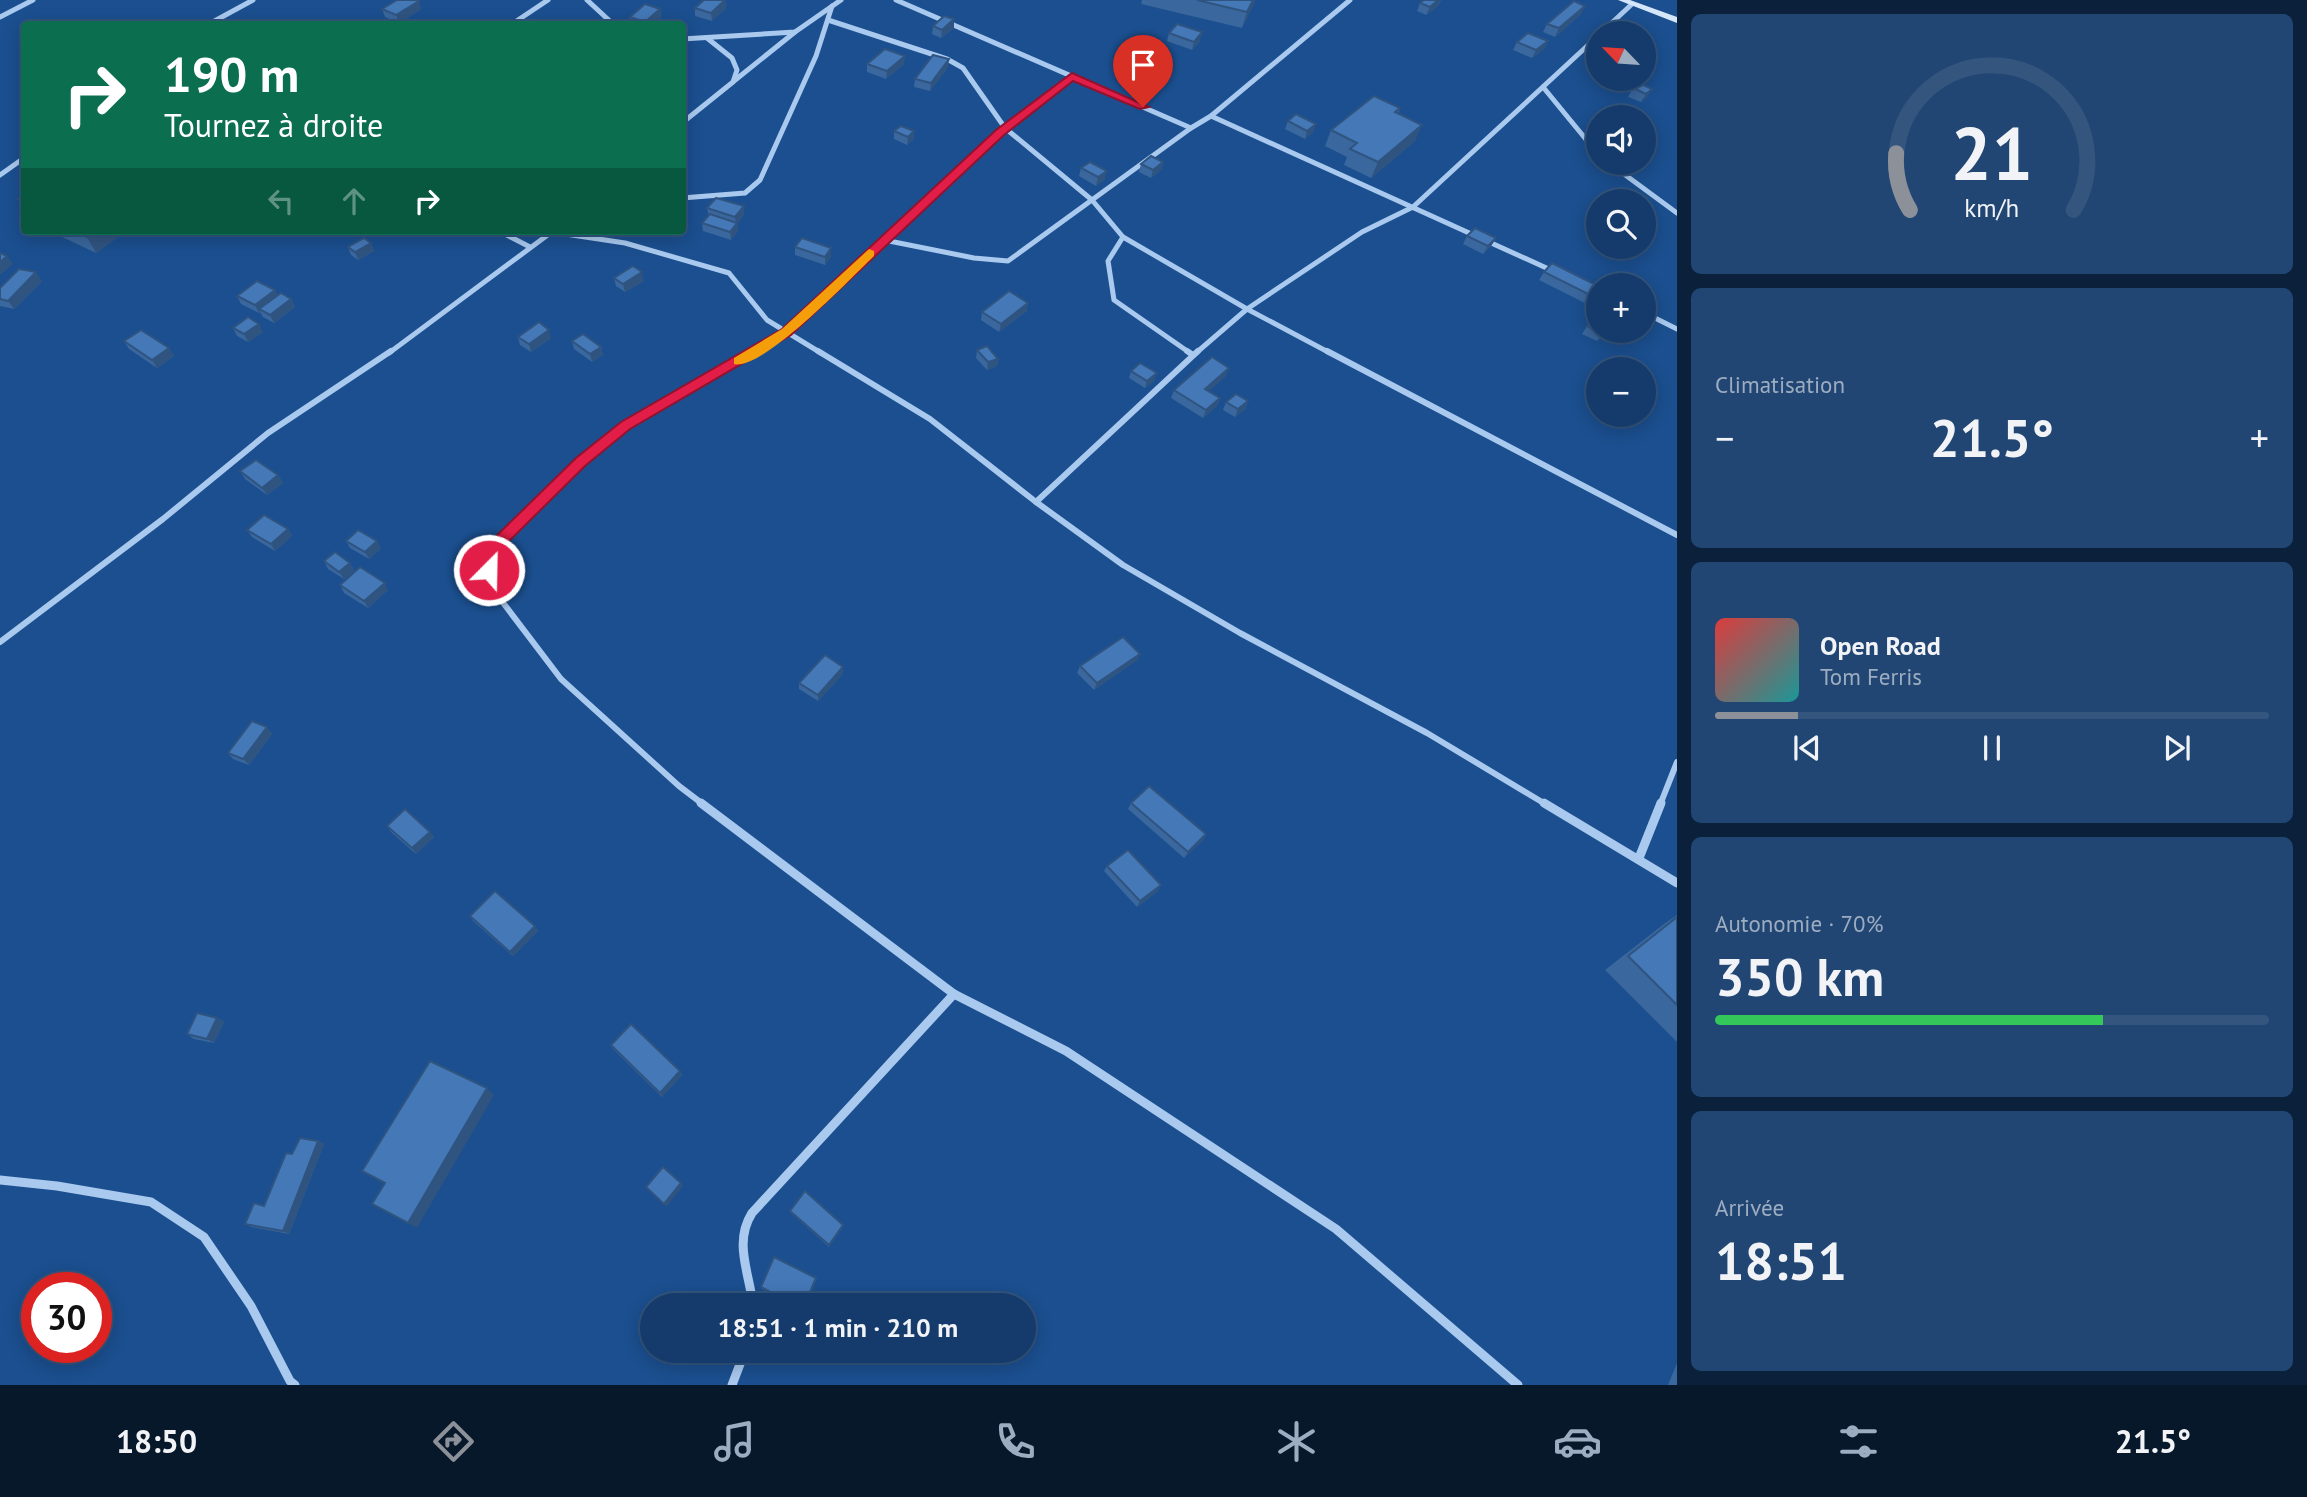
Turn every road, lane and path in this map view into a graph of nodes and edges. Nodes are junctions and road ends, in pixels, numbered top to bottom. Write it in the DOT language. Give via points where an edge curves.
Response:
graph roads {
  1 [pos="33,0"];
  2 [pos="253,0"];
  3 [pos="548,0"];
  4 [pos="587,0"];
  5 [pos="841,0"];
  6 [pos="896,0"];
  7 [pos="1350,0"];
  8 [pos="1622,0"];
  9 [pos="1632,4"];
  10 [pos="832,6"];
  11 [pos="1,16"];
  12 [pos="828,20"];
  13 [pos="1677,20"];
  14 [pos="214,21"];
  15 [pos="516,21"];
  16 [pos="610,21"];
  17 [pos="1614,21"];
  18 [pos="795,32"];
  19 [pos="707,38"];
  20 [pos="686,39"];
  21 [pos="1586,47"];
  22 [pos="1072,76"];
  23 [pos="733,82"];
  24 [pos="1544,87"];
  25 [pos="1211,116"];
  26 [pos="686,120"];
  27 [pos="1005,128"];
  28 [pos="1191,128"];
  29 [pos="1586,139"];
  30 [pos="21,160"];
  31 [pos="0,175"];
  32 [pos="1625,175"];
  33 [pos="686,198"];
  34 [pos="1092,200"];
  35 [pos="1413,207"];
  36 [pos="1677,213"];
  37 [pos="507,235"];
  38 [pos="548,235"];
  39 [pos="572,235"];
  40 [pos="1123,237"];
  41 [pos="884,240"];
  42 [pos="530,247"];
  43 [pos="1561,274"];
  44 [pos="1247,309"];
  45 [pos="1656,318"];
  46 [pos="1677,329"];
  47 [pos="787,332"];
  48 [pos="1193,355"];
  49 [pos="1036,502"];
  50 [pos="1677,535"];
  51 [pos="0,642"];
  52 [pos="1677,762"];
  53 [pos="1639,858"];
  54 [pos="1677,883"];
  55 [pos="954,994"];
  56 [pos="0,1180"];
  57 [pos="752,1293"];
  58 [pos="740,1363"];
  59 [pos="291,1384"];
  60 [pos="732,1385"];
  61 [pos="1518,1385"];
  1 -- 11 [label="street"];
  2 -- 14 [label="street"];
  3 -- 15 [label="street"];
  4 -- 16 [label="street"];
  5 -- 10 [label="street"];
  6 -- 22 [label="street"];
  7 -- 25 [label="street"];
  8 -- 9 [label="main road"];
  9 -- 13 [label="main road"];
  9 -- 17 [label="street"];
  10 -- 12 [label="street"];
  10 -- 18 [label="street"];
  12 -- 27 [label="street" via="963,68"];
  12 -- 33 [label="street" via="760,180 745,193"];
  18 -- 19 [label="street"];
  18 -- 23 [label="street"];
  19 -- 20 [label="street"];
  19 -- 23 [label="street" via="732,58 737,69"];
  21 -- 24 [label="street"];
  22 -- 27 [label="street"];
  22 -- 28 [label="street"];
  23 -- 26 [label="street"];
  24 -- 29 [label="street"];
  24 -- 35 [label="street"];
  25 -- 28 [label="street"];
  25 -- 35 [label="street"];
  27 -- 34 [label="street"];
  27 -- 41 [label="street"];
  28 -- 34 [label="street"];
  30 -- 31 [label="street"];
  32 -- 36 [label="street"];
  34 -- 40 [label="street"];
  34 -- 41 [label="street" via="1008,261"];
  35 -- 43 [label="street"];
  35 -- 44 [label="street" via="1362,232"];
  37 -- 42 [label="street"];
  38 -- 42 [label="street"];
  39 -- 47 [label="street" via="625,243 729,274 767,320"];
  40 -- 44 [label="street"];
  40 -- 48 [label="street" via="1108,261 1114,300"];
  41 -- 47 [label="street"];
  42 -- 51 [label="street" via="394,349 268,433"];
  44 -- 48 [label="street"];
  44 -- 50 [label="street"];
  45 -- 46 [label="street"];
  47 -- 49 [label="street" via="930,419"];
  47 -- 55 [label="street" via="626,426 580,462 494,548 489,570 501,600 539,653 618,732 679,786"];
  48 -- 49 [label="street"];
  49 -- 53 [label="street" via="1147,578 1240,633 1427,733"];
  52 -- 53 [label="street"];
  53 -- 54 [label="street"];
  55 -- 57 [label="street" via="843,1110 745,1225 742,1249"];
  55 -- 61 [label="street" via="1066,1051 1336,1229"];
  56 -- 59 [label="street" via="151,1202 204,1237 251,1306"];
  58 -- 60 [label="street"];
}
